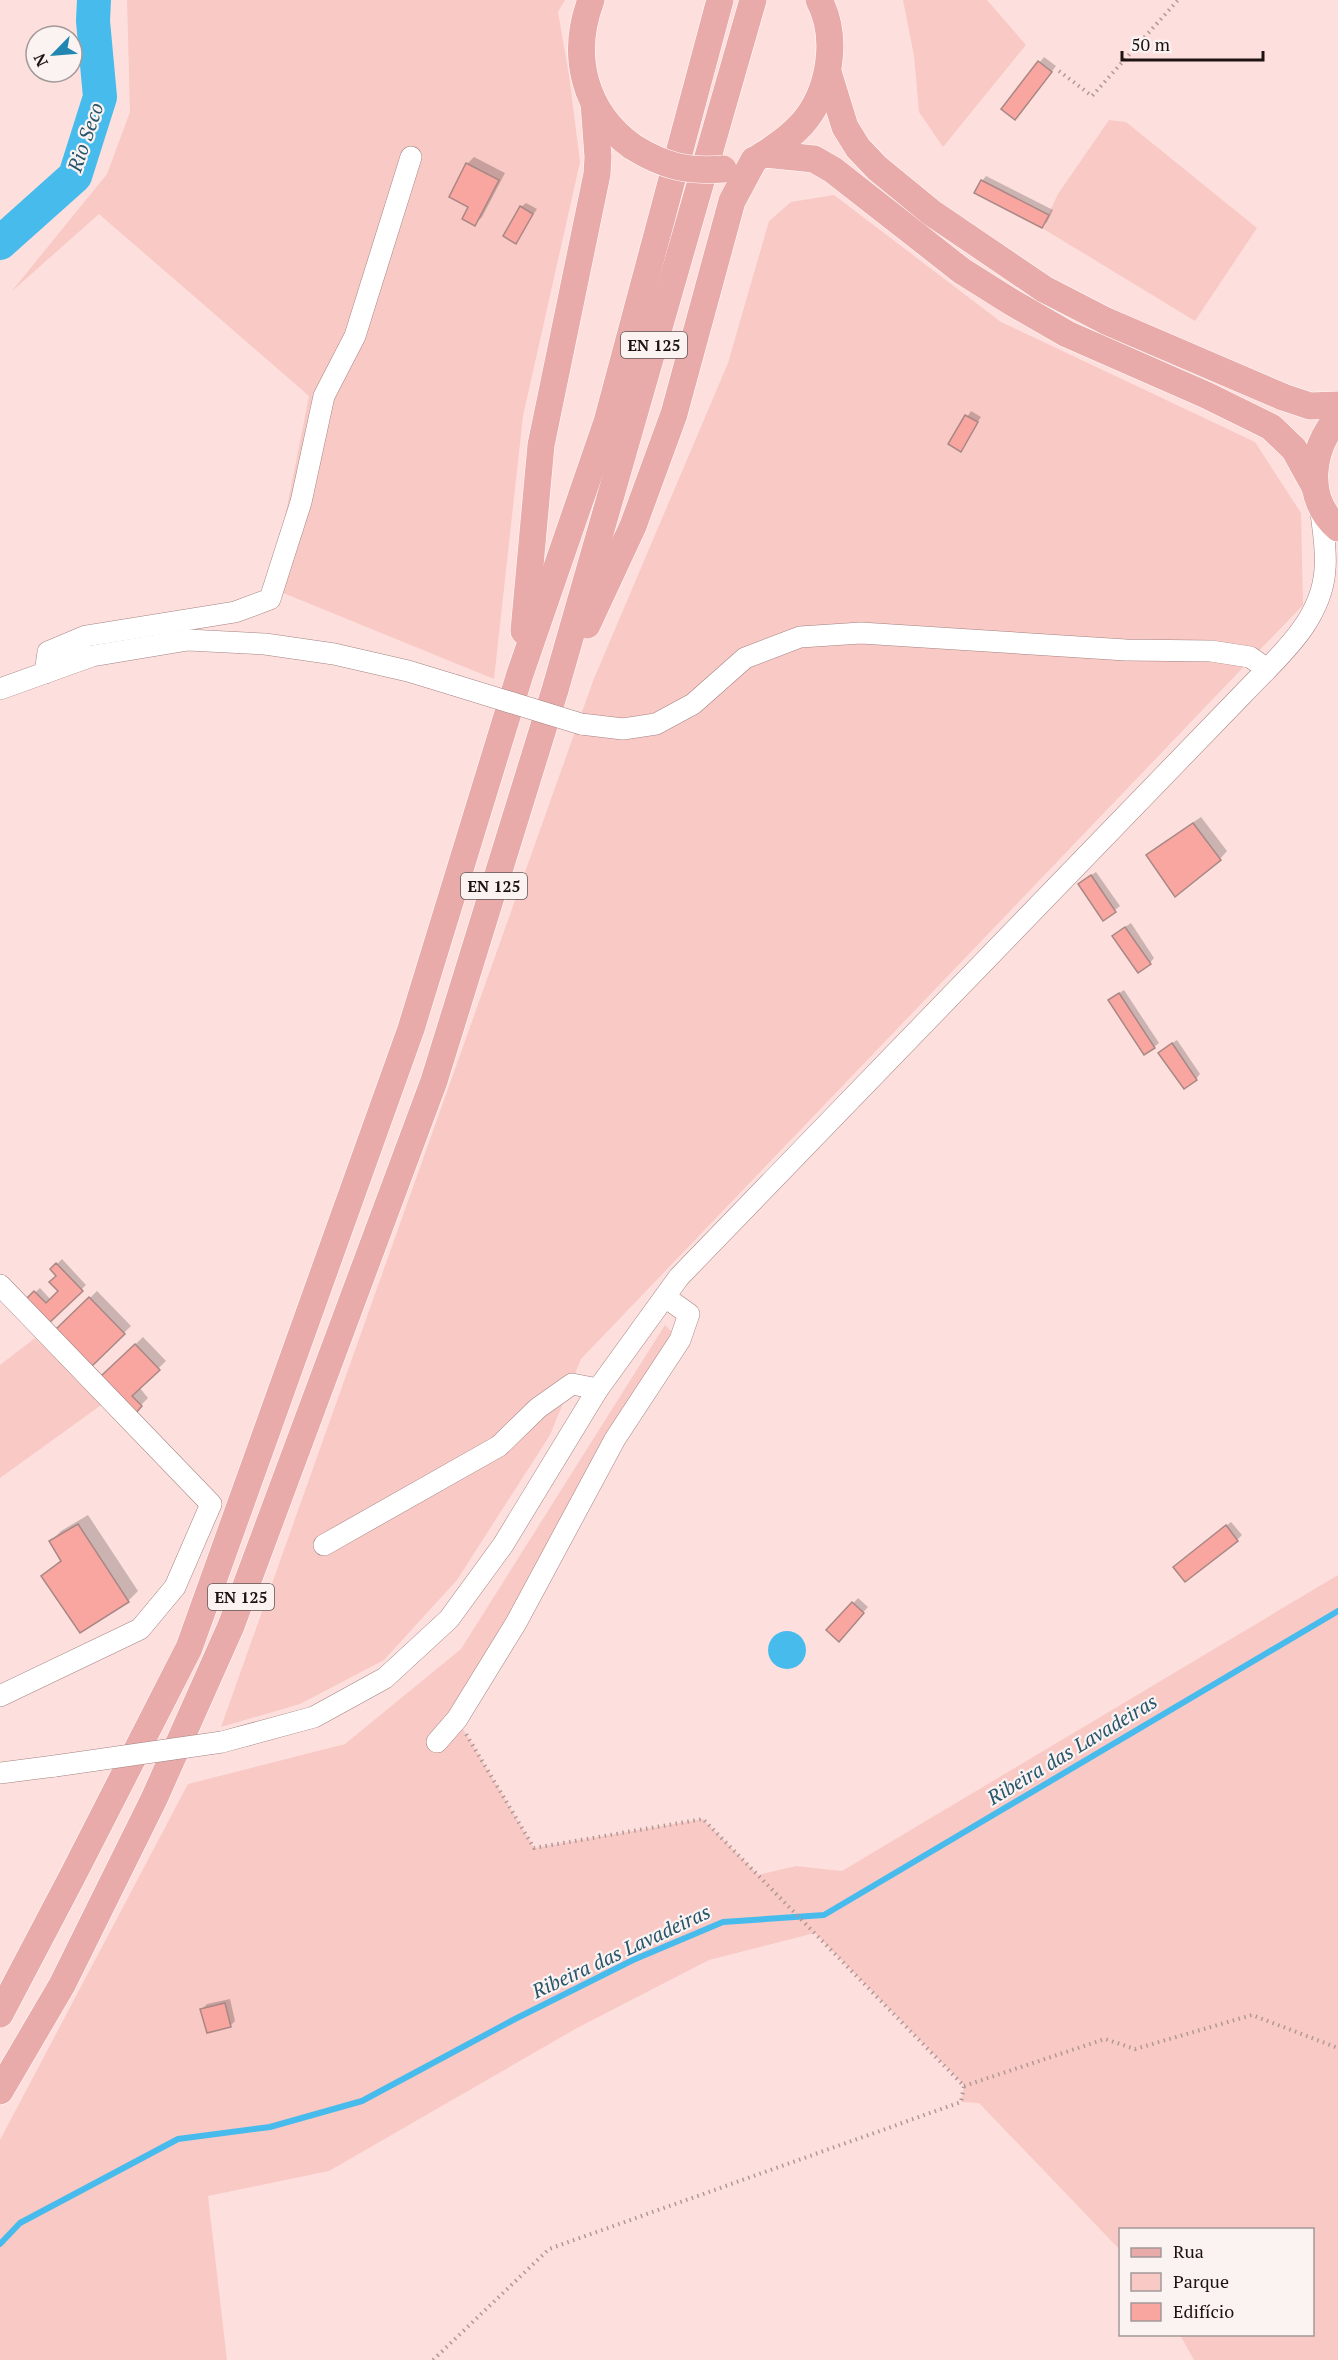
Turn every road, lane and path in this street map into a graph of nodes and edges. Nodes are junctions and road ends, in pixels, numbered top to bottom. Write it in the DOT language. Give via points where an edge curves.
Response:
graph roads {
  1 [pos="591,0"];
  2 [pos="720,0"];
  3 [pos="753,0"];
  4 [pos="1178,0"];
  5 [pos="820,1"];
  6 [pos="1059,70"];
  7 [pos="828,72"];
  8 [pos="594,103"];
  9 [pos="411,157"];
  10 [pos="759,157"];
  11 [pos="1338,405"];
  12 [pos="1338,417"];
  13 [pos="1317,496"];
  14 [pos="1338,528"];
  15 [pos="1338,578"];
  16 [pos="1320,597"];
  17 [pos="1267,669"];
  18 [pos="45,673"];
  19 [pos="520,674"];
  20 [pos="0,689"];
  21 [pos="555,690"];
  22 [pos="0,1285"];
  23 [pos="665,1297"];
  24 [pos="598,1389"];
  25 [pos="324,1545"];
  26 [pos="0,1696"];
  27 [pos="457,1719"];
  28 [pos="437,1742"];
  29 [pos="0,1773"];
  30 [pos="0,2014"];
  31 [pos="1338,2048"];
  32 [pos="964,2086"];
  33 [pos="0,2091"];
  34 [pos="433,2360"];
  1 -- 8 [label="main road" via="580,45 581,65"];
  2 -- 19 [label="main road, EN 125" via="607,422"];
  3 -- 21 [label="main road, EN 125"];
  4 -- 6 [label="path" via="1092,96"];
  5 -- 7 [label="main road" via="828,24"];
  7 -- 10 [label="main road" via="803,122 789,137"];
  7 -- 11 [label="main road" via="845,127 877,168 933,213 1044,290 1275,394 1311,405"];
  8 -- 10 [label="main road, bridge" via="618,136 669,166 723,169"];
  8 -- 19 [label="main road" via="597,174 541,445"];
  9 -- 18 [label="street" via="355,336 324,396 301,502 270,599 235,612 86,636 48,652"];
  10 -- 13 [label="main road" via="814,159 962,271 1013,303 1067,334 1271,427 1294,450"];
  10 -- 21 [label="main road" via="732,201 674,414 633,526"];
  12 -- 13 [label="main road" via="1322,438 1314,462"];
  13 -- 14 [label="main road"];
  13 -- 16 [label="street" via="1325,569"];
  15 -- 16 [label="street"];
  16 -- 17 [label="street" via="1309,621"];
  17 -- 18 [label="street, bridge" via="1250,657 1210,651 1126,650 861,633 800,637 745,658 693,704 656,724 623,729 580,724 408,671 334,654 265,645 189,640 93,656"];
  17 -- 23 [label="street" via="679,1277"];
  18 -- 20 [label="street"];
  19 -- 30 [label="main road, EN 125" via="411,1029 189,1648"];
  21 -- 33 [label="main road, EN 125" via="434,1081 231,1626 154,1799 62,1985"];
  22 -- 26 [label="street" via="211,1504 175,1587 140,1629"];
  23 -- 24 [label="street"];
  23 -- 27 [label="street" via="689,1314 680,1340 615,1439 516,1623"];
  24 -- 25 [label="street" via="572,1384 538,1408 499,1446"];
  24 -- 29 [label="street, bridge" via="503,1545 450,1619 385,1678 314,1717 222,1742"];
  27 -- 28 [label="street"];
  27 -- 32 [label="path" via="534,1848 703,1819"];
  31 -- 32 [label="path" via="1252,2015 1135,2049 1105,2039"];
  32 -- 34 [label="path" via="961,2102 549,2249"];
}
